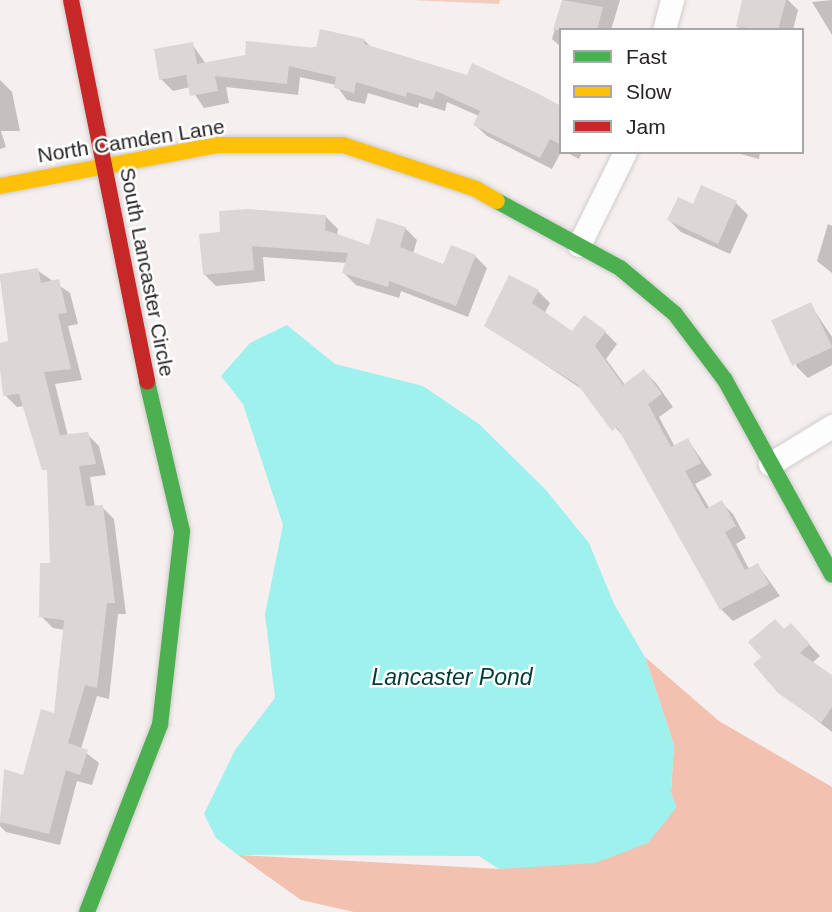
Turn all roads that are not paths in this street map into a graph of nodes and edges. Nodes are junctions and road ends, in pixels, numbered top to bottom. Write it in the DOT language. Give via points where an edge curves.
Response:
graph roads {
  1 [pos="71,0"];
  2 [pos="672,0"];
  3 [pos="665,28"];
  4 [pos="624,154"];
  5 [pos="104,163"];
  6 [pos="0,186"];
  7 [pos="579,245"];
  8 [pos="832,426"];
  9 [pos="770,464"];
  10 [pos="832,575"];
  11 [pos="87,912"];
  1 -- 5 [label="street, South Lancaster Circle"];
  2 -- 3 [label="street"];
  4 -- 7 [label="street"];
  5 -- 6 [label="street, North Camden Lane"];
  5 -- 7 [label="street, North Camden Lane" via="218,145 343,145 476,189"];
  5 -- 11 [label="street, South Lancaster Circle" via="164,470 182,531 160,725"];
  7 -- 9 [label="street, North Camden Lane" via="620,268 675,314 725,380"];
  8 -- 9 [label="street"];
  9 -- 10 [label="street, North Camden Lane"];
}
